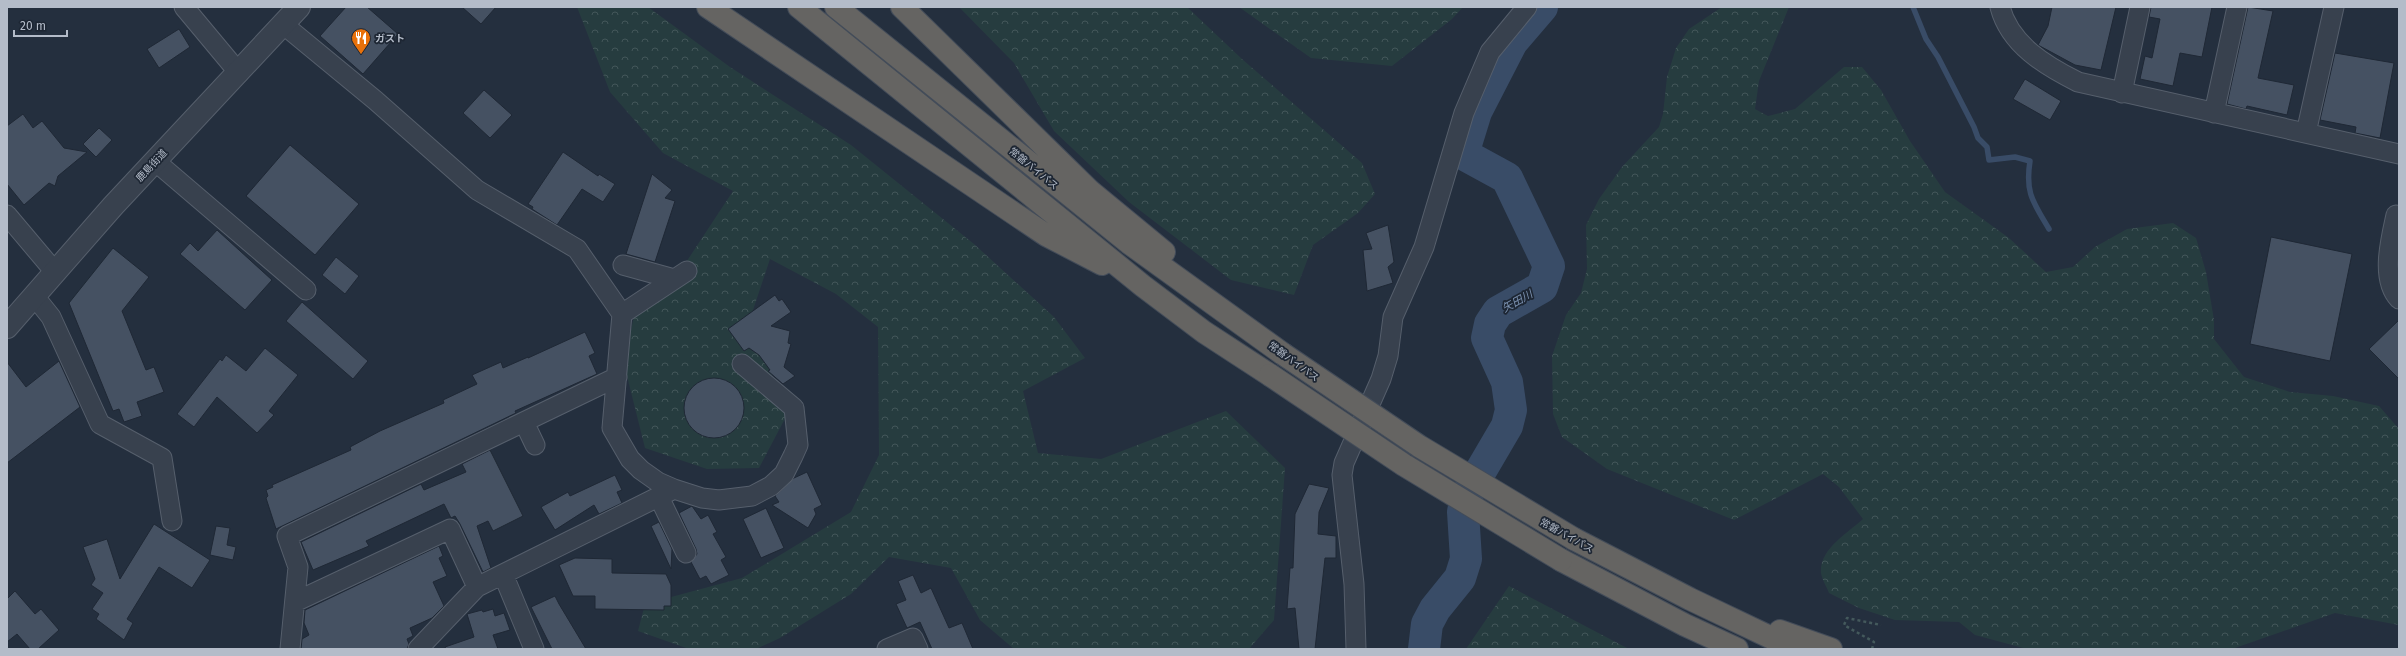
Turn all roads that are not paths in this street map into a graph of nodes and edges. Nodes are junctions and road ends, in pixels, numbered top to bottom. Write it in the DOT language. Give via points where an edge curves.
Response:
graph roads {
  1 [pos="184,7"];
  2 [pos="299,7"];
  3 [pos="708,7"];
  4 [pos="799,7"];
  5 [pos="836,7"];
  6 [pos="902,7"];
  7 [pos="1527,7"];
  8 [pos="2000,7"];
  9 [pos="2140,7"];
  10 [pos="2237,7"];
  11 [pos="2334,7"];
  12 [pos="284,24"];
  13 [pos="239,73"];
  14 [pos="2122,93"];
  15 [pos="2214,113"];
  16 [pos="2306,133"];
  17 [pos="2399,154"];
  18 [pos="155,161"];
  19 [pos="7,215"];
  20 [pos="2398,217"];
  21 [pos="623,265"];
  22 [pos="55,272"];
  23 [pos="1143,286"];
  24 [pos="306,290"];
  25 [pos="35,296"];
  26 [pos="2399,299"];
  27 [pos="622,314"];
  28 [pos="7,327"];
  29 [pos="1258,334"];
  30 [pos="742,364"];
  31 [pos="617,377"];
  32 [pos="524,422"];
  33 [pos="535,445"];
  34 [pos="667,493"];
  35 [pos="172,521"];
  36 [pos="686,553"];
  37 [pos="502,574"];
  38 [pos="478,587"];
  39 [pos="1690,599"];
  40 [pos="295,602"];
  41 [pos="1685,625"];
  42 [pos="290,649"];
  43 [pos="418,649"];
  44 [pos="534,649"];
  45 [pos="887,649"];
  46 [pos="918,649"];
  47 [pos="1356,649"];
  48 [pos="1730,649"];
  49 [pos="1737,649"];
  50 [pos="1795,649"];
  51 [pos="1831,649"];
  1 -- 13 [label="street"];
  2 -- 12 [label="street, 鹿島街道"];
  3 -- 23 [label="highway" via="1046,236"];
  4 -- 23 [label="highway"];
  5 -- 29 [label="highway, 常磐バイパス" via="1129,243 1189,288"];
  6 -- 29 [label="highway" via="1090,190 1161,250 1200,278"];
  7 -- 47 [label="street" via="1490,52 1464,113 1424,247 1393,316 1390,346 1381,379 1344,462 1342,475 1354,584"];
  8 -- 14 [label="street" via="2015,36 2044,64 2078,82"];
  9 -- 14 [label="street"];
  10 -- 15 [label="street"];
  11 -- 16 [label="street"];
  12 -- 13 [label="street, 鹿島街道"];
  12 -- 27 [label="street" via="476,190 578,249"];
  13 -- 18 [label="street, 鹿島街道"];
  14 -- 15 [label="street"];
  15 -- 16 [label="street"];
  16 -- 17 [label="street"];
  18 -- 22 [label="street, 鹿島街道"];
  18 -- 24 [label="street"];
  19 -- 22 [label="street"];
  20 -- 26 [label="street" via="2388,262 2391,280"];
  21 -- 27 [label="street" via="680,275"];
  22 -- 25 [label="street, 鹿島街道"];
  23 -- 41 [label="highway, bridge" via="1204,332 1404,465 1561,560"];
  25 -- 28 [label="street, 鹿島街道"];
  25 -- 35 [label="street" via="51,317 100,424 162,458"];
  27 -- 31 [label="street"];
  29 -- 39 [label="highway, 常磐バイパス, bridge" via="1283,354 1419,446 1574,539"];
  30 -- 34 [label="street" via="794,408 798,445 784,474 771,486 752,496 735,499"];
  31 -- 32 [label="street"];
  31 -- 34 [label="street" via="612,428 617,440 630,459 658,482"];
  32 -- 33 [label="street"];
  32 -- 40 [label="street" via="286,536 298,568"];
  34 -- 36 [label="street"];
  34 -- 37 [label="street"];
  37 -- 38 [label="street"];
  37 -- 44 [label="street"];
  38 -- 40 [label="street" via="450,529"];
  38 -- 43 [label="street"];
  39 -- 50 [label="highway, 常磐バイパス"];
  39 -- 51 [label="highway"];
  40 -- 42 [label="street"];
  41 -- 48 [label="highway"];
  41 -- 49 [label="highway"];
  45 -- 46 [label="street" via="913,638"];
}
